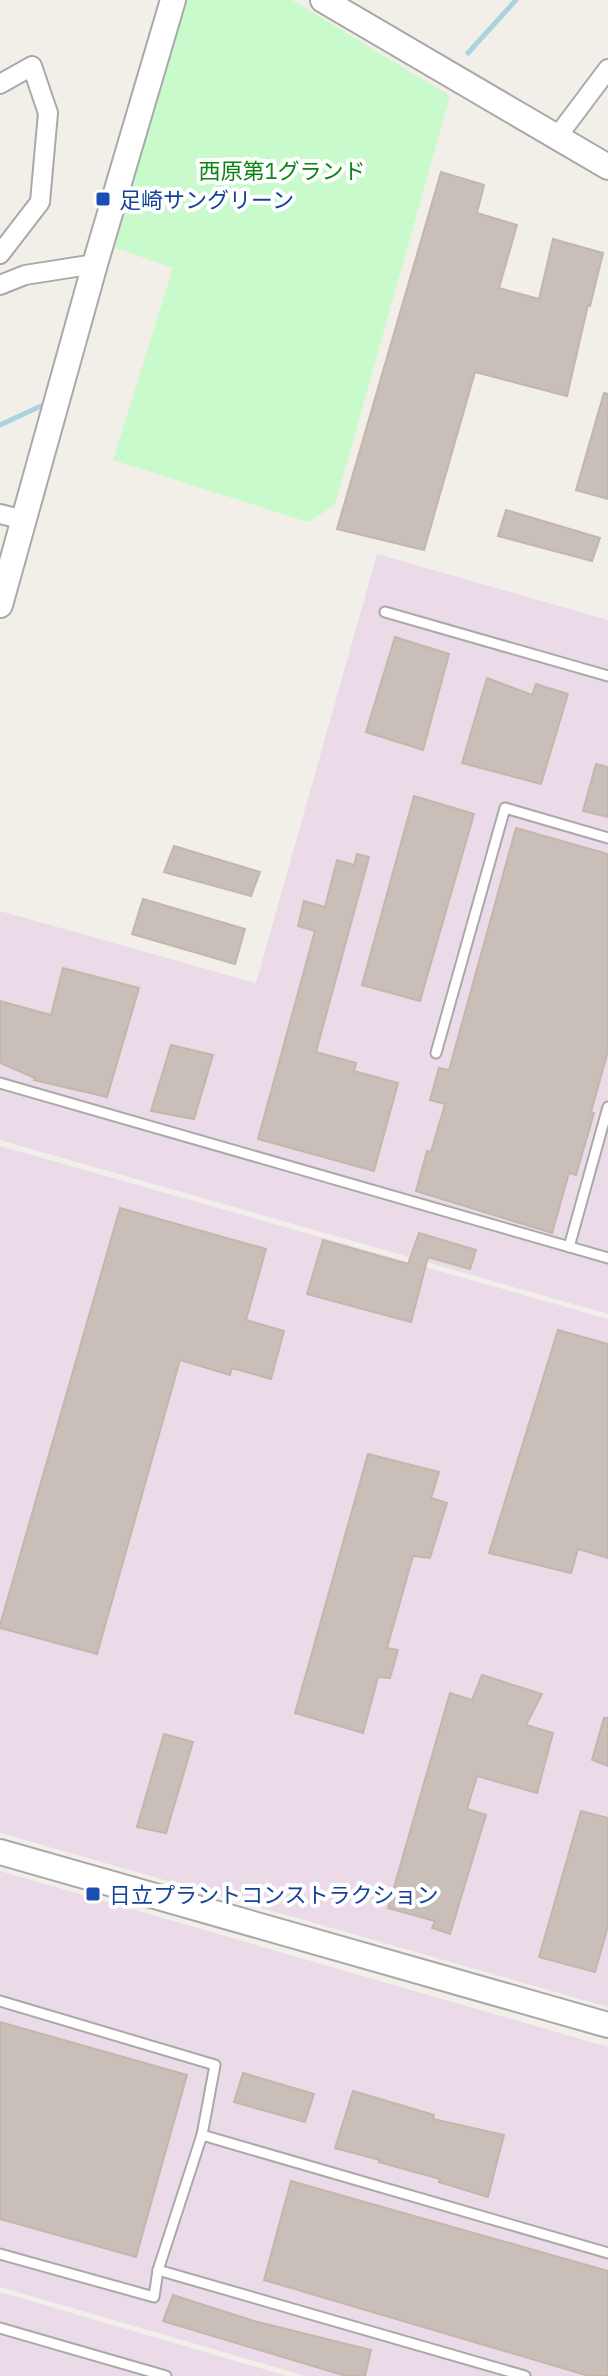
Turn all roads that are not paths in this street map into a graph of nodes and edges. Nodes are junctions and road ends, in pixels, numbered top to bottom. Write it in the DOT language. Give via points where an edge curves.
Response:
graph roads {
  1 [pos="173,0"];
  2 [pos="323,0"];
  3 [pos="608,69"];
  4 [pos="0,84"];
  5 [pos="557,137"];
  6 [pos="608,167"];
  7 [pos="0,254"];
  8 [pos="95,264"];
  9 [pos="25,275"];
  10 [pos="0,285"];
  11 [pos="0,514"];
  12 [pos="24,520"];
  13 [pos="0,605"];
  14 [pos="385,612"];
  15 [pos="608,676"];
  16 [pos="608,838"];
  17 [pos="436,1053"];
  18 [pos="0,1083"];
  19 [pos="608,1107"];
  20 [pos="569,1247"];
  21 [pos="608,1258"];
  22 [pos="0,1852"];
  23 [pos="0,2001"];
  24 [pos="608,2025"];
  25 [pos="202,2135"];
  26 [pos="608,2253"];
  27 [pos="0,2254"];
  28 [pos="158,2270"];
  29 [pos="0,2328"];
  30 [pos="166,2376"];
  31 [pos="525,2376"];
  1 -- 8 [label="street"];
  2 -- 5 [label="street"];
  3 -- 5 [label="street"];
  4 -- 7 [label="street" via="32,66 48,113 40,202"];
  5 -- 6 [label="street"];
  7 -- 9 [label="street"];
  8 -- 9 [label="street"];
  8 -- 12 [label="street"];
  9 -- 10 [label="street"];
  11 -- 12 [label="street"];
  12 -- 13 [label="street"];
  14 -- 15 [label="lane"];
  16 -- 17 [label="lane" via="505,808"];
  18 -- 20 [label="lane"];
  19 -- 20 [label="lane"];
  20 -- 21 [label="lane"];
  22 -- 24 [label="street"];
  23 -- 25 [label="lane" via="215,2065"];
  25 -- 26 [label="lane"];
  25 -- 28 [label="lane"];
  27 -- 28 [label="lane" via="154,2297"];
  28 -- 31 [label="lane"];
  29 -- 30 [label="lane"];
}
